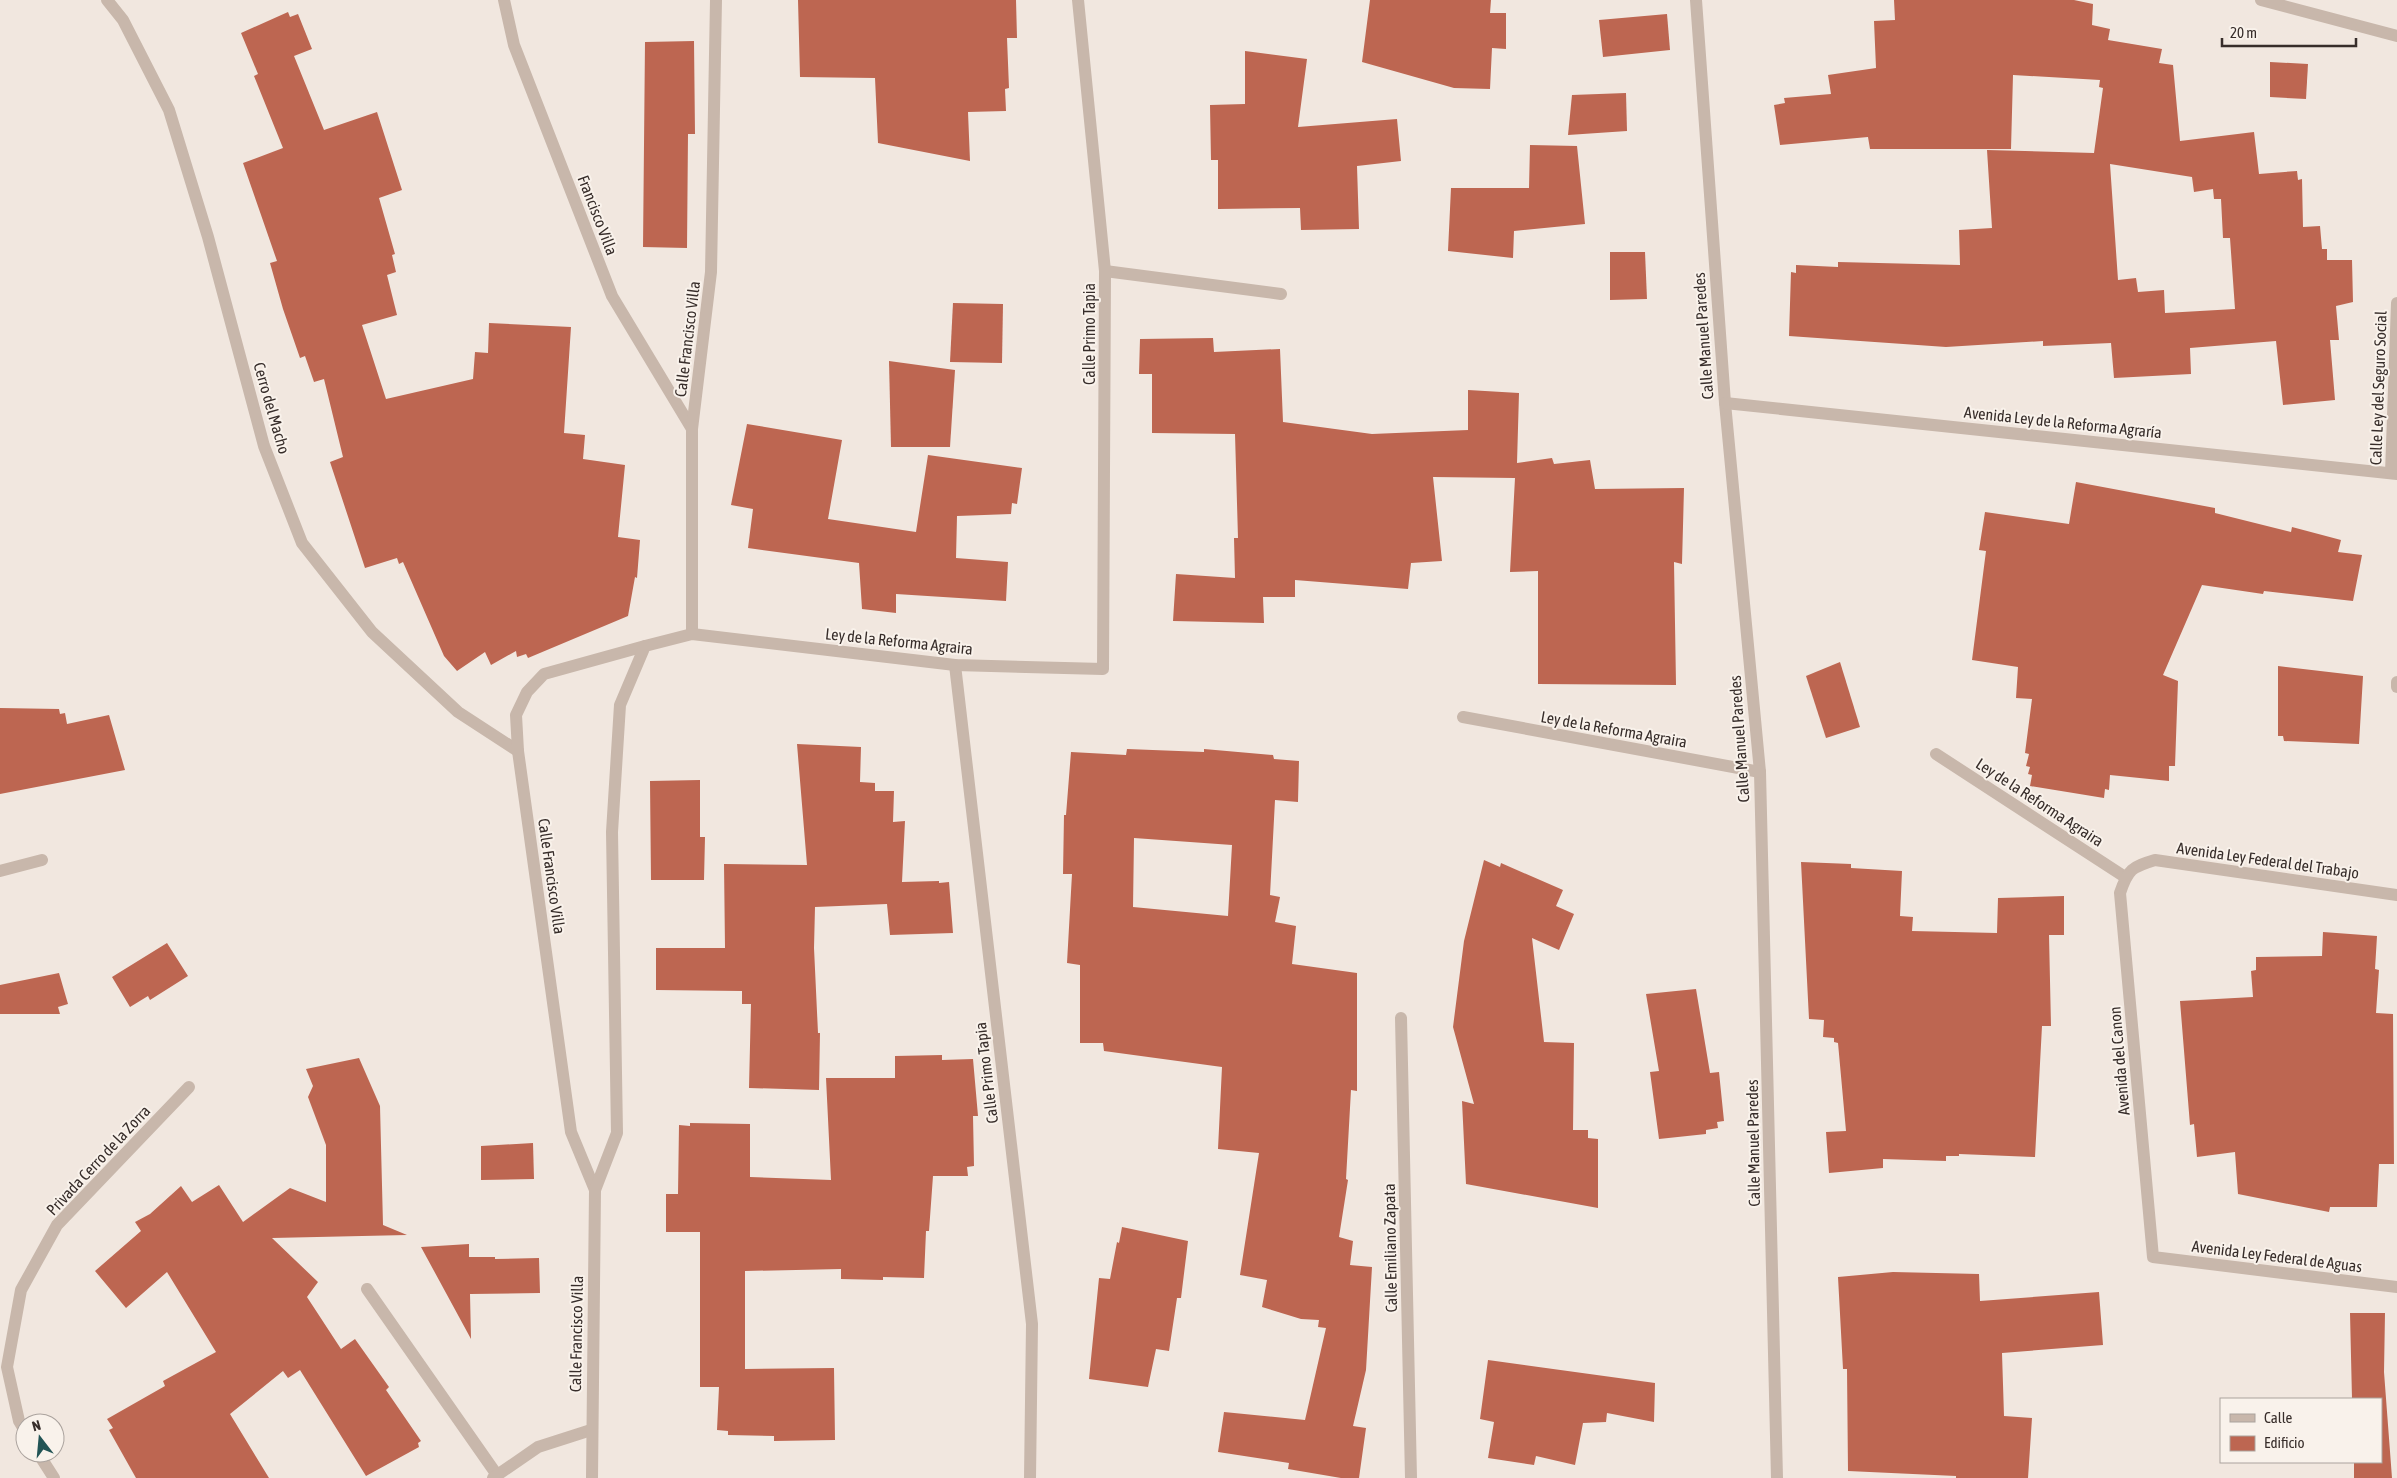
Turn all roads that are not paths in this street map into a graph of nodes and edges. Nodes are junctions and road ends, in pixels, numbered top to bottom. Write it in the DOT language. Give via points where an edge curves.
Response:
graph roads {
  1 [pos="107,0"];
  2 [pos="504,0"];
  3 [pos="716,0"];
  4 [pos="1078,0"];
  5 [pos="1696,0"];
  6 [pos="2261,0"];
  7 [pos="2397,36"];
  8 [pos="1105,271"];
  9 [pos="1281,294"];
  10 [pos="2397,303"];
  11 [pos="1725,403"];
  12 [pos="692,429"];
  13 [pos="2394,474"];
  14 [pos="692,634"];
  15 [pos="645,646"];
  16 [pos="955,665"];
  17 [pos="1103,669"];
  18 [pos="2397,682"];
  19 [pos="2397,687"];
  20 [pos="1463,717"];
  21 [pos="518,751"];
  22 [pos="1936,754"];
  23 [pos="1760,772"];
  24 [pos="42,860"];
  25 [pos="2134,866"];
  26 [pos="0,872"];
  27 [pos="2125,877"];
  28 [pos="2397,895"];
  29 [pos="1401,1018"];
  30 [pos="189,1087"];
  31 [pos="595,1190"];
  32 [pos="2153,1257"];
  33 [pos="2397,1287"];
  34 [pos="367,1289"];
  35 [pos="17,1413"];
  36 [pos="591,1430"];
  37 [pos="44,1463"];
  38 [pos="495,1476"];
  39 [pos="54,1478"];
  40 [pos="592,1478"];
  41 [pos="1030,1478"];
  42 [pos="1411,1478"];
  43 [pos="1777,1478"];
  1 -- 21 [label="street, Cerro del Macho" via="123,20 169,110 208,237 264,446 302,542 372,632 458,712"];
  2 -- 12 [label="street, Francisco Villa" via="514,45 612,296"];
  3 -- 12 [label="street, Calle Francisco Villa" via="711,272"];
  4 -- 8 [label="street, Calle Primo Tapia"];
  5 -- 11 [label="street, Calle Manuel Paredes"];
  6 -- 7 [label="street"];
  8 -- 9 [label="street"];
  8 -- 17 [label="street, Calle Primo Tapia"];
  10 -- 13 [label="street, Calle Ley del Seguro Social"];
  11 -- 13 [label="street, Avenida Ley de la Reforma Agraría"];
  11 -- 23 [label="street, Calle Manuel Paredes"];
  12 -- 14 [label="street, Calle Francisco Villa"];
  14 -- 15 [label="street, Calle Francisco Villa"];
  14 -- 16 [label="street, Ley de la Reforma Agraira"];
  15 -- 21 [label="street, Calle Francisco Villa" via="544,674 527,692 516,715"];
  15 -- 31 [label="street, Calle Francisco Villa" via="620,705 612,832 617,1133"];
  16 -- 17 [label="street, Ley de la Reforma Agraira"];
  16 -- 41 [label="street, Calle Primo Tapia" via="1032,1324"];
  18 -- 19 [label="street"];
  20 -- 23 [label="street, Ley de la Reforma Agraira"];
  21 -- 31 [label="street, Calle Francisco Villa" via="571,1132"];
  22 -- 27 [label="street, Ley de la Reforma Agraira"];
  23 -- 43 [label="street, Calle Manuel Paredes"];
  24 -- 26 [label="street"];
  25 -- 27 [label="street, Avenida del Canon"];
  25 -- 28 [label="street, Avenida Ley Federal del Trabajo" via="2155,860"];
  27 -- 32 [label="street, Avenida del Canon" via="2120,892"];
  29 -- 42 [label="street, Calle Emiliano Zapata"];
  30 -- 35 [label="street, Privada Cerro de la Zorra" via="57,1226 21,1290 7,1367"];
  31 -- 36 [label="street, Calle Francisco Villa"];
  32 -- 33 [label="street, Avenida Ley Federal de Aguas"];
  34 -- 38 [label="street"];
  36 -- 38 [label="street" via="538,1447"];
  36 -- 40 [label="street, Calle Francisco Villa"];
  37 -- 39 [label="street"];
}
